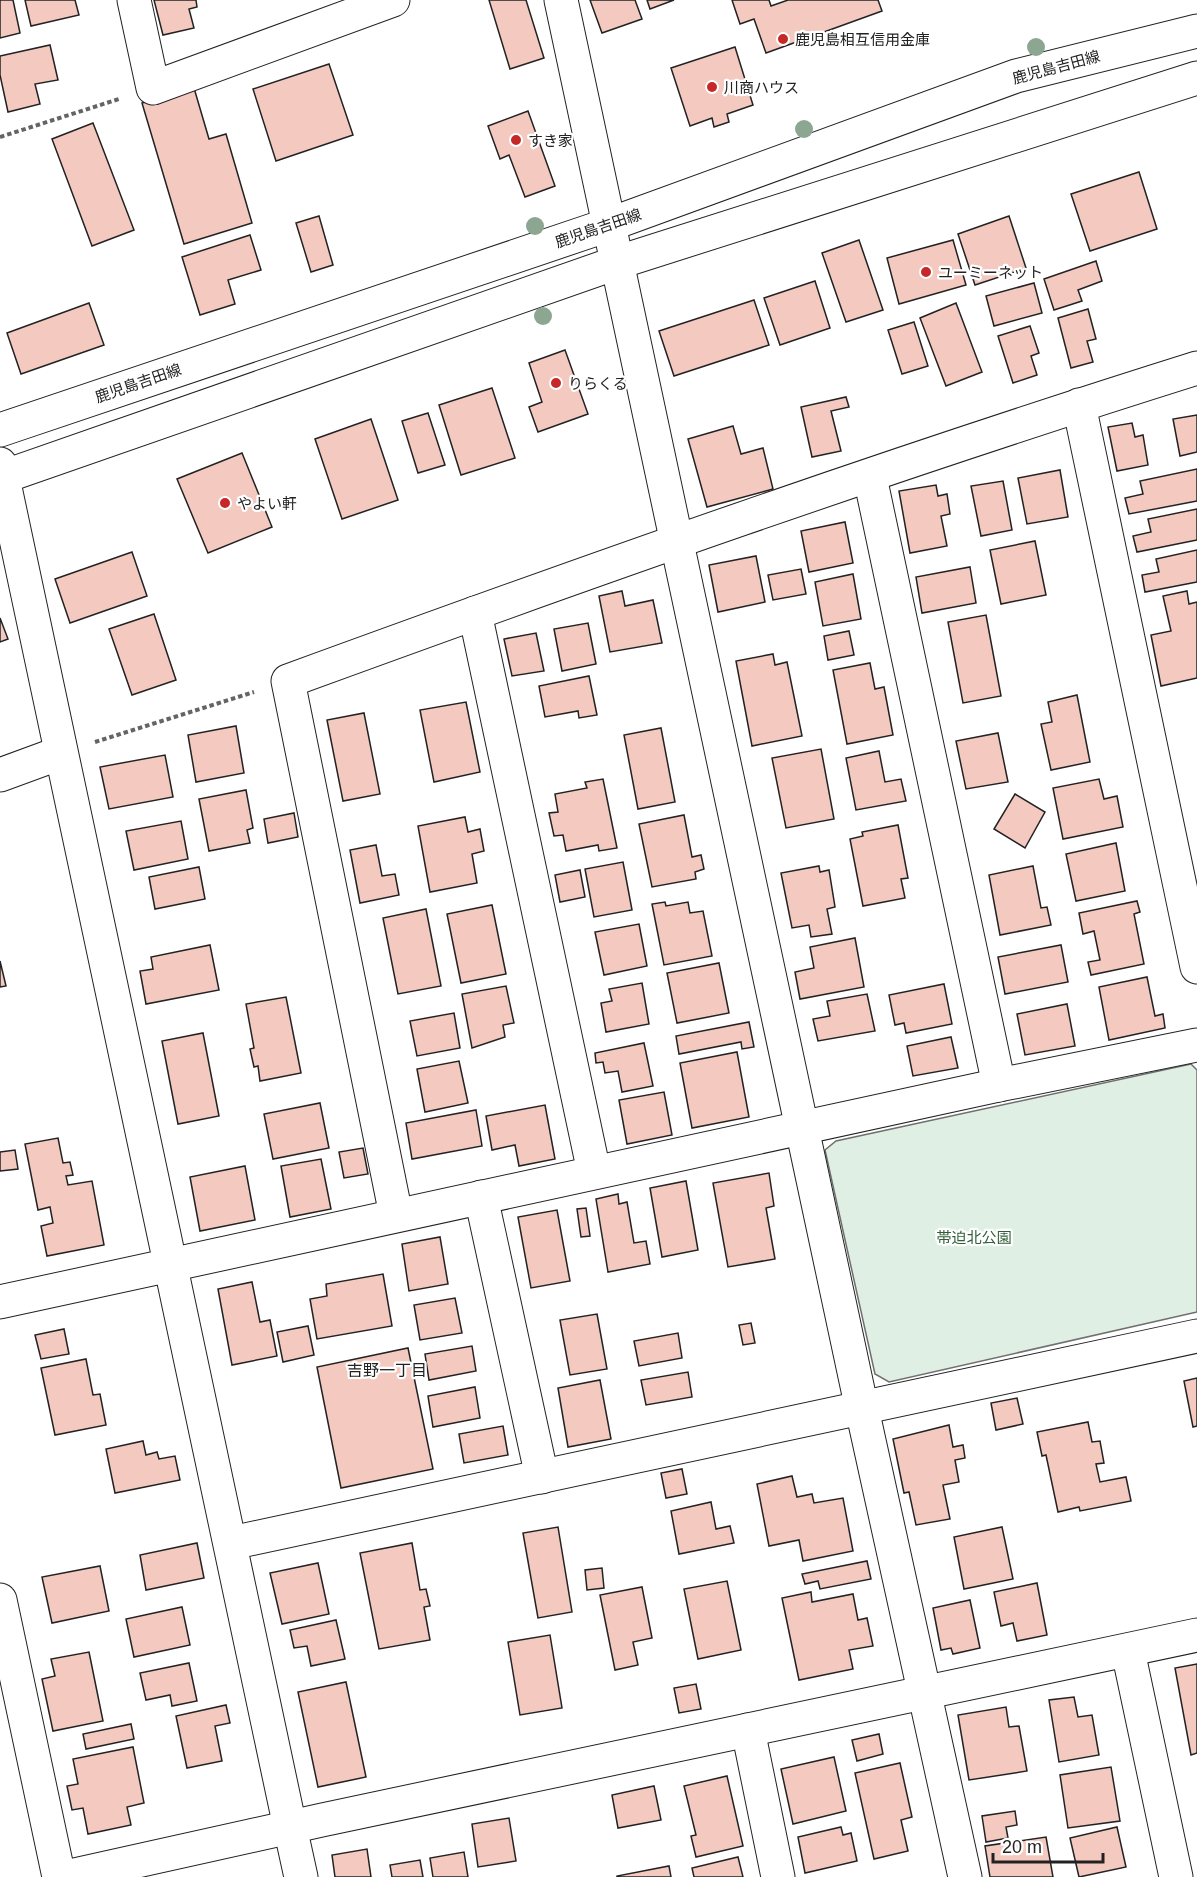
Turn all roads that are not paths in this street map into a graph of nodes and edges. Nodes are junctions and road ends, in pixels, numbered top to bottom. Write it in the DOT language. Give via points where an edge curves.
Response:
graph roads {
  1 [pos="134,0"];
  2 [pos="561,0"];
  3 [pos="390,1"];
  4 [pos="1197,31"];
  5 [pos="1197,78"];
  6 [pos="608,225"];
  7 [pos="616,263"];
  8 [pos="1197,368"];
  9 [pos="1079,405"];
  10 [pos="0,430"];
  11 [pos="1,473"];
  12 [pos="870,477"];
  13 [pos="676,543"];
  14 [pos="475,613"];
  15 [pos="60,753"];
  16 [pos="0,775"];
  17 [pos="1197,967"];
  18 [pos="1197,1045"];
  19 [pos="999,1085"];
  20 [pos="803,1128"];
  21 [pos="594,1172"];
  22 [pos="481,1197"];
  23 [pos="396,1215"];
  24 [pos="169,1264"];
  25 [pos="0,1302"];
  26 [pos="1197,1336"];
  27 [pos="862,1409"];
  28 [pos="542,1477"];
  29 [pos="231,1543"];
  30 [pos="0,1600"];
  31 [pos="1197,1635"];
  32 [pos="1128,1651"];
  33 [pos="925,1692"];
  34 [pos="748,1730"];
  35 [pos="290,1827"];
  36 [pos="59,1877"];
  37 [pos="65,1877"];
  38 [pos="301,1877"];
  39 [pos="778,1877"];
  40 [pos="965,1877"];
  41 [pos="1176,1877"];
  1 -- 3 [label="street" via="153,88"];
  2 -- 6 [label="street"];
  4 -- 6 [label="street, 鹿児島吉田線" via="1016,76"];
  5 -- 7 [label="street"];
  6 -- 7 [label="street"];
  6 -- 10 [label="street, 鹿児島吉田線"];
  7 -- 11 [label="street"];
  7 -- 13 [label="street"];
  8 -- 9 [label="street"];
  9 -- 12 [label="street"];
  9 -- 17 [label="street"];
  11 -- 15 [label="street"];
  12 -- 13 [label="street"];
  12 -- 19 [label="street"];
  13 -- 14 [label="street"];
  13 -- 20 [label="street"];
  14 -- 21 [label="street"];
  14 -- 23 [label="street" via="288,681"];
  15 -- 16 [label="street"];
  15 -- 24 [label="street"];
  18 -- 19 [label="street"];
  19 -- 20 [label="street"];
  20 -- 21 [label="street"];
  20 -- 27 [label="street"];
  21 -- 22 [label="street"];
  22 -- 23 [label="street"];
  22 -- 28 [label="street"];
  23 -- 24 [label="street"];
  24 -- 25 [label="street"];
  24 -- 29 [label="street"];
  26 -- 27 [label="street"];
  27 -- 28 [label="street"];
  27 -- 33 [label="street"];
  28 -- 29 [label="street"];
  29 -- 35 [label="street"];
  30 -- 36 [label="street"];
  31 -- 32 [label="street"];
  32 -- 33 [label="street"];
  32 -- 41 [label="street"];
  33 -- 34 [label="street"];
  33 -- 40 [label="street"];
  34 -- 35 [label="street"];
  34 -- 39 [label="street"];
  35 -- 37 [label="street"];
  35 -- 38 [label="street"];
}
